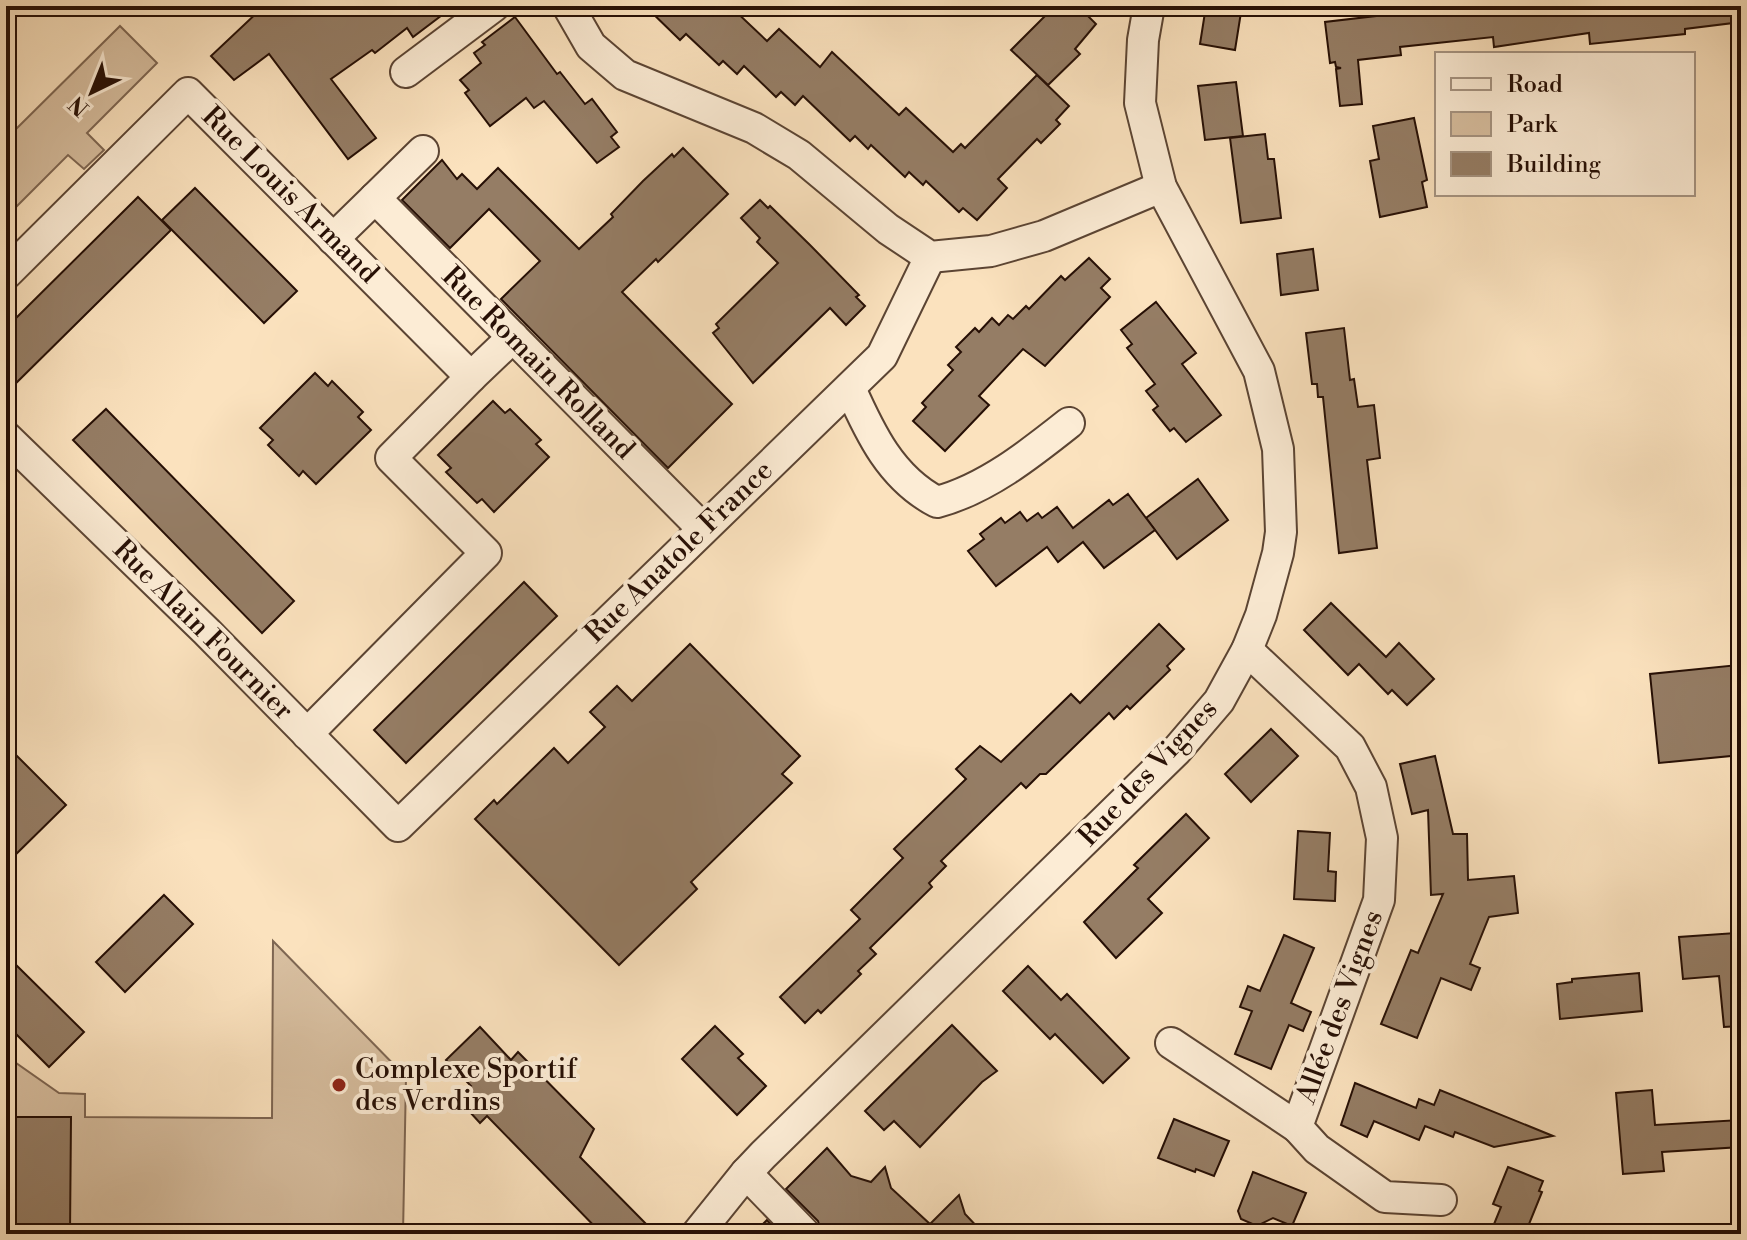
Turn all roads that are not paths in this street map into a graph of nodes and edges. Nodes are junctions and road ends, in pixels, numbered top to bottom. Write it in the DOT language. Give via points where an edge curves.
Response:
graph roads {
  1 [pos="494,6"];
  2 [pos="568,6"];
  3 [pos="1149,6"];
  4 [pos="406,72"];
  5 [pos="423,151"];
  6 [pos="1161,187"];
  7 [pos="375,198"];
  8 [pos="333,239"];
  9 [pos="930,257"];
  10 [pos="6,274"];
  11 [pos="513,337"];
  12 [pos="471,377"];
  13 [pos="850,388"];
  14 [pos="1069,423"];
  15 [pos="6,437"];
  16 [pos="702,528"];
  17 [pos="1247,650"];
  18 [pos="307,734"];
  19 [pos="398,826"];
  20 [pos="1171,1043"];
  21 [pos="1297,1127"];
  22 [pos="746,1173"];
  23 [pos="1441,1200"];
  24 [pos="697,1234"];
  25 [pos="805,1234"];
  1 -- 4 [label="street"];
  2 -- 9 [label="street" via="591,46 625,75 754,128 799,155"];
  3 -- 6 [label="street, Rue des Vignes" via="1140,103"];
  5 -- 7 [label="street"];
  6 -- 9 [label="street" via="1044,236 991,251"];
  6 -- 17 [label="street, Rue des Vignes" via="1259,371 1278,449 1278,553"];
  7 -- 8 [label="street"];
  7 -- 11 [label="street, Rue Romain Rolland"];
  8 -- 10 [label="street, Rue Louis Armand" via="188,93"];
  8 -- 12 [label="street, Rue Louis Armand"];
  9 -- 13 [label="street, Rue Anatole France" via="882,356"];
  11 -- 12 [label="street"];
  11 -- 16 [label="street, Rue Romain Rolland"];
  12 -- 18 [label="street" via="391,458 486,553"];
  13 -- 14 [label="street" via="887,460 937,502 1024,459"];
  13 -- 16 [label="street, Rue Anatole France"];
  15 -- 18 [label="street, Rue Alain Fournier"];
  16 -- 19 [label="street, Rue Anatole France"];
  17 -- 21 [label="street, Allée des Vignes" via="1350,747 1371,787 1382,838 1379,900"];
  17 -- 22 [label="street, Rue des Vignes" via="1219,701 1177,750"];
  18 -- 19 [label="street, Rue Alain Fournier"];
  20 -- 21 [label="street, Allée des Vignes"];
  21 -- 23 [label="street, Allée des Vignes" via="1317,1149 1385,1197"];
  22 -- 24 [label="street, Rue des Vignes"];
  22 -- 25 [label="street"];
}
